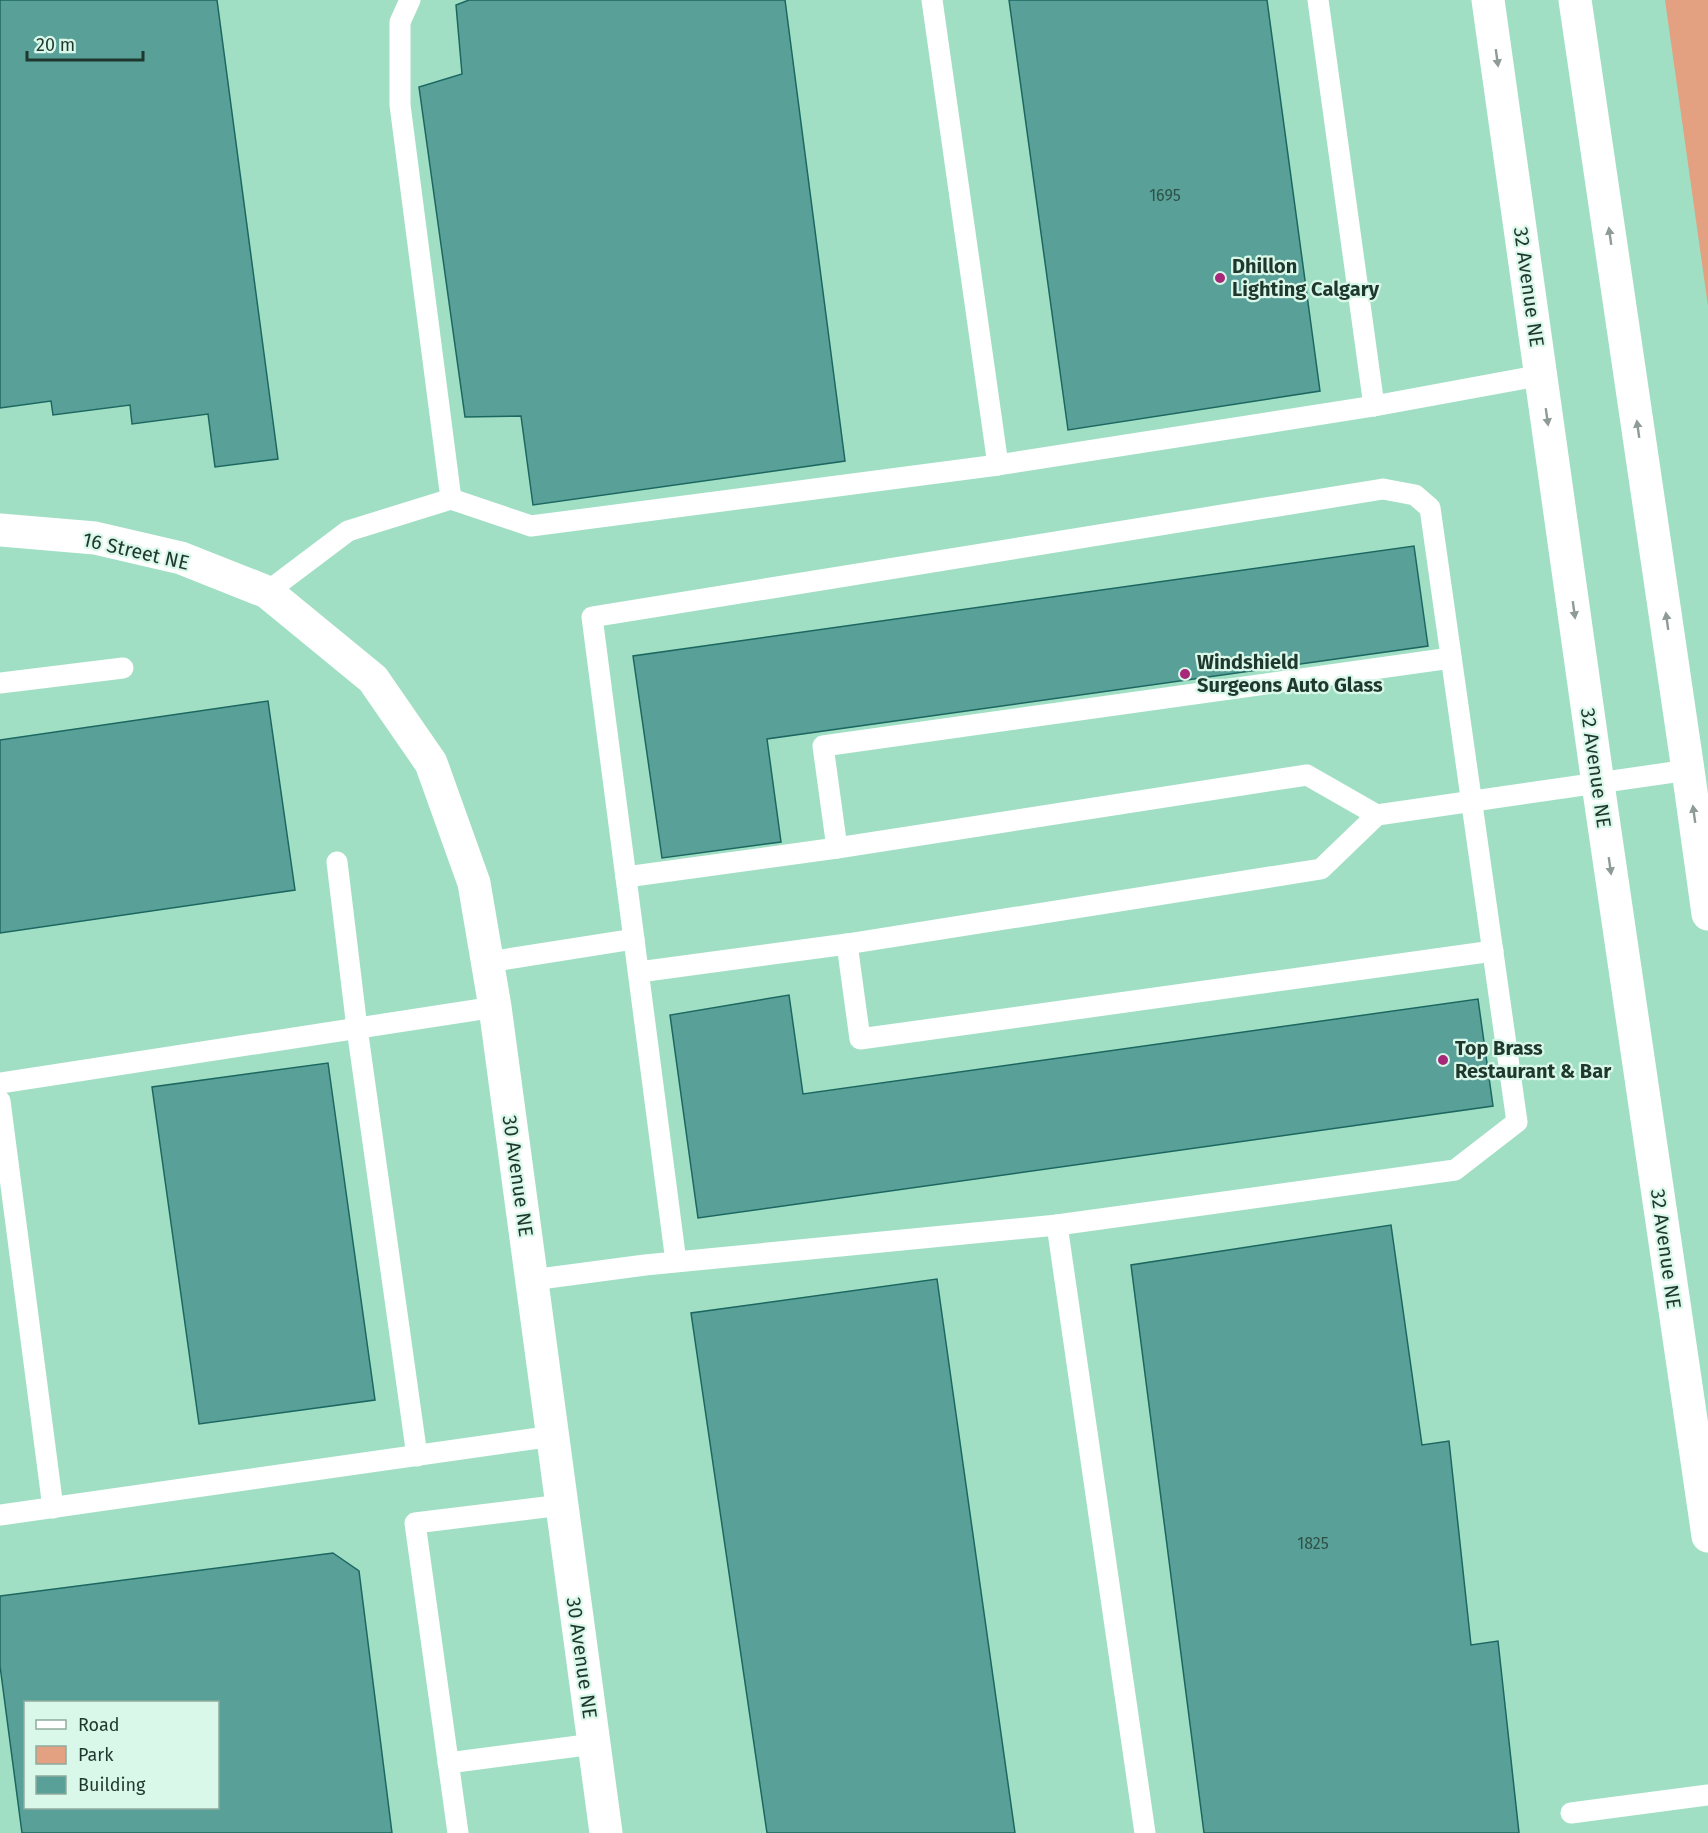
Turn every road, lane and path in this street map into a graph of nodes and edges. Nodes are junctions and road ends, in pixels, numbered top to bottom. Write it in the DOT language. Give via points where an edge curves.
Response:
graph roads {
  1 [pos="410,0"];
  2 [pos="932,0"];
  3 [pos="1318,0"];
  4 [pos="1488,0"];
  5 [pos="1575,0"];
  6 [pos="1542,375"];
  7 [pos="1374,406"];
  8 [pos="998,465"];
  9 [pos="451,500"];
  10 [pos="0,531"];
  11 [pos="267,592"];
  12 [pos="1451,658"];
  13 [pos="123,668"];
  14 [pos="0,683"];
  15 [pos="1688,770"];
  16 [pos="1598,784"];
  17 [pos="1472,802"];
  18 [pos="1377,815"];
  19 [pos="837,848"];
  20 [pos="337,861"];
  21 [pos="626,877"];
  22 [pos="1708,914"];
  23 [pos="634,939"];
  24 [pos="847,944"];
  25 [pos="1493,951"];
  26 [pos="488,962"];
  27 [pos="639,972"];
  28 [pos="495,1007"];
  29 [pos="357,1028"];
  30 [pos="0,1083"];
  31 [pos="0,1101"];
  32 [pos="1057,1225"];
  33 [pos="676,1262"];
  34 [pos="532,1280"];
  35 [pos="553,1436"];
  36 [pos="417,1456"];
  37 [pos="562,1505"];
  38 [pos="54,1508"];
  39 [pos="0,1515"];
  40 [pos="1708,1536"];
  41 [pos="594,1744"];
  42 [pos="448,1763"];
  43 [pos="1708,1795"];
  44 [pos="1571,1813"];
  45 [pos="458,1833"];
  46 [pos="606,1833"];
  47 [pos="1145,1833"];
  1 -- 9 [label="lane" via="400,22 400,105"];
  2 -- 8 [label="lane"];
  3 -- 7 [label="lane"];
  4 -- 6 [label="main road, 32 Avenue NE, one-way"];
  15 -- 5 [label="main road, one-way"];
  6 -- 7 [label="lane"];
  6 -- 16 [label="main road, 32 Avenue NE, one-way"];
  7 -- 8 [label="lane"];
  8 -- 9 [label="lane" via="531,526"];
  9 -- 11 [label="lane" via="348,531"];
  10 -- 11 [label="main road, 16 Street NE" via="95,538 181,558"];
  11 -- 26 [label="main road, 30 Avenue NE" via="373,679 431,763 474,883"];
  12 -- 17 [label="lane"];
  12 -- 19 [label="lane" via="823,746"];
  12 -- 21 [label="lane" via="1430,508 1415,495 1383,489 592,617"];
  13 -- 14 [label="lane"];
  15 -- 16 [label="lane"];
  22 -- 15 [label="main road, one-way"];
  16 -- 17 [label="lane"];
  16 -- 40 [label="main road, 32 Avenue NE, one-way"];
  17 -- 18 [label="lane"];
  17 -- 25 [label="lane"];
  18 -- 19 [label="lane" via="1307,775"];
  18 -- 24 [label="lane" via="1321,869"];
  19 -- 21 [label="lane"];
  20 -- 29 [label="lane"];
  21 -- 23 [label="lane"];
  23 -- 26 [label="lane"];
  23 -- 27 [label="lane"];
  24 -- 25 [label="lane" via="860,1039"];
  24 -- 27 [label="lane"];
  25 -- 32 [label="lane" via="1517,1122 1455,1170"];
  26 -- 28 [label="main road, 30 Avenue NE"];
  27 -- 33 [label="lane"];
  28 -- 29 [label="lane"];
  28 -- 34 [label="main road, 30 Avenue NE"];
  29 -- 30 [label="lane"];
  29 -- 36 [label="lane"];
  31 -- 38 [label="lane"];
  32 -- 33 [label="lane"];
  32 -- 47 [label="lane"];
  33 -- 34 [label="lane"];
  34 -- 35 [label="main road, 30 Avenue NE"];
  35 -- 36 [label="lane"];
  35 -- 37 [label="main road, 30 Avenue NE"];
  36 -- 38 [label="lane"];
  37 -- 41 [label="main road, 30 Avenue NE"];
  37 -- 42 [label="lane" via="415,1523"];
  38 -- 39 [label="lane"];
  41 -- 42 [label="lane"];
  41 -- 46 [label="main road, 30 Avenue NE"];
  42 -- 45 [label="lane"];
  43 -- 44 [label="lane"];
}
